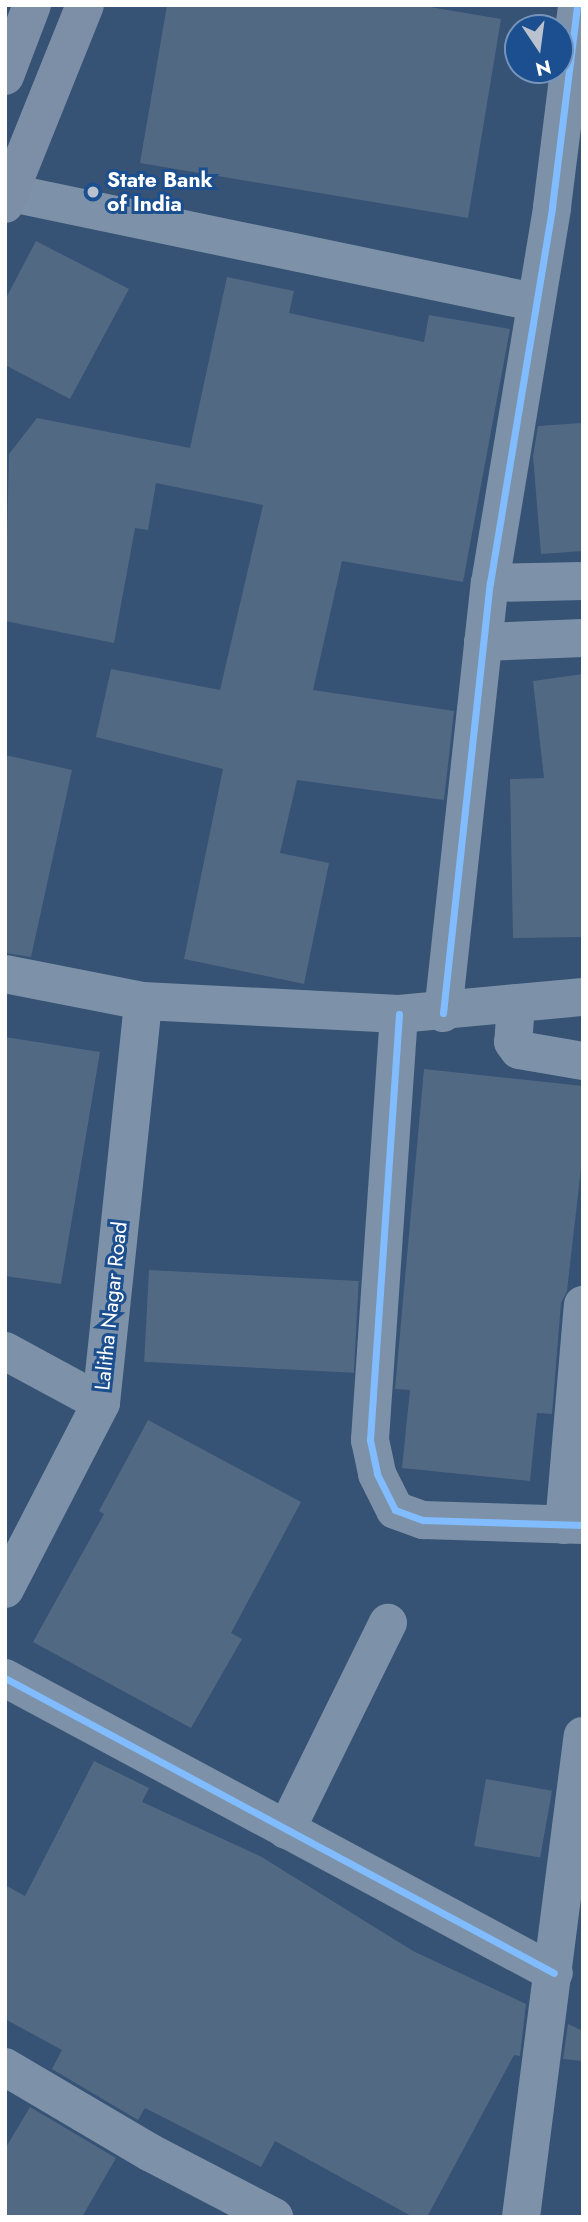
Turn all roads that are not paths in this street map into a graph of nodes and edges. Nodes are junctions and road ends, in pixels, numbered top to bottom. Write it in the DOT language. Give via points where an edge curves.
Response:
graph roads {
  1 [pos="32,5"];
  2 [pos="85,5"];
  3 [pos="578,5"];
  4 [pos="5,76"];
  5 [pos="8,199"];
  6 [pos="568,205"];
  7 [pos="534,302"];
  8 [pos="583,581"];
  9 [pos="490,583"];
  10 [pos="583,638"];
  11 [pos="483,642"];
  12 [pos="5,974"];
  13 [pos="583,997"];
  14 [pos="143,1001"];
  15 [pos="516,1003"];
  16 [pos="443,1013"];
  17 [pos="399,1014"];
  18 [pos="583,1061"];
  19 [pos="583,1305"];
  20 [pos="5,1351"];
  21 [pos="101,1403"];
  22 [pos="573,1525"];
  23 [pos="5,1589"];
  24 [pos="388,1623"];
  25 [pos="5,1678"];
  26 [pos="583,1736"];
  27 [pos="286,1830"];
  28 [pos="554,1973"];
  29 [pos="5,2067"];
  30 [pos="274,2217"];
  31 [pos="521,2217"];
  1 -- 4 [label="main road"];
  2 -- 5 [label="main road"];
  3 -- 6 [label="street"];
  5 -- 7 [label="street"];
  6 -- 7 [label="street"];
  7 -- 9 [label="street"];
  8 -- 9 [label="street"];
  9 -- 11 [label="street"];
  10 -- 11 [label="street"];
  11 -- 16 [label="street"];
  12 -- 14 [label="street"];
  13 -- 15 [label="street"];
  14 -- 17 [label="street"];
  14 -- 21 [label="street, Lalitha Nagar Road"];
  15 -- 16 [label="street"];
  15 -- 18 [label="street" via="513,1042 519,1050 577,1056"];
  16 -- 17 [label="street"];
  17 -- 22 [label="street" via="370,1440 377,1474 395,1510 423,1520"];
  19 -- 22 [label="street"];
  20 -- 21 [label="street"];
  21 -- 23 [label="street, Lalitha Nagar Road"];
  24 -- 27 [label="street"];
  25 -- 27 [label="street"];
  26 -- 28 [label="street"];
  27 -- 28 [label="street"];
  28 -- 31 [label="street"];
  29 -- 30 [label="street" via="151,2153"];
}
